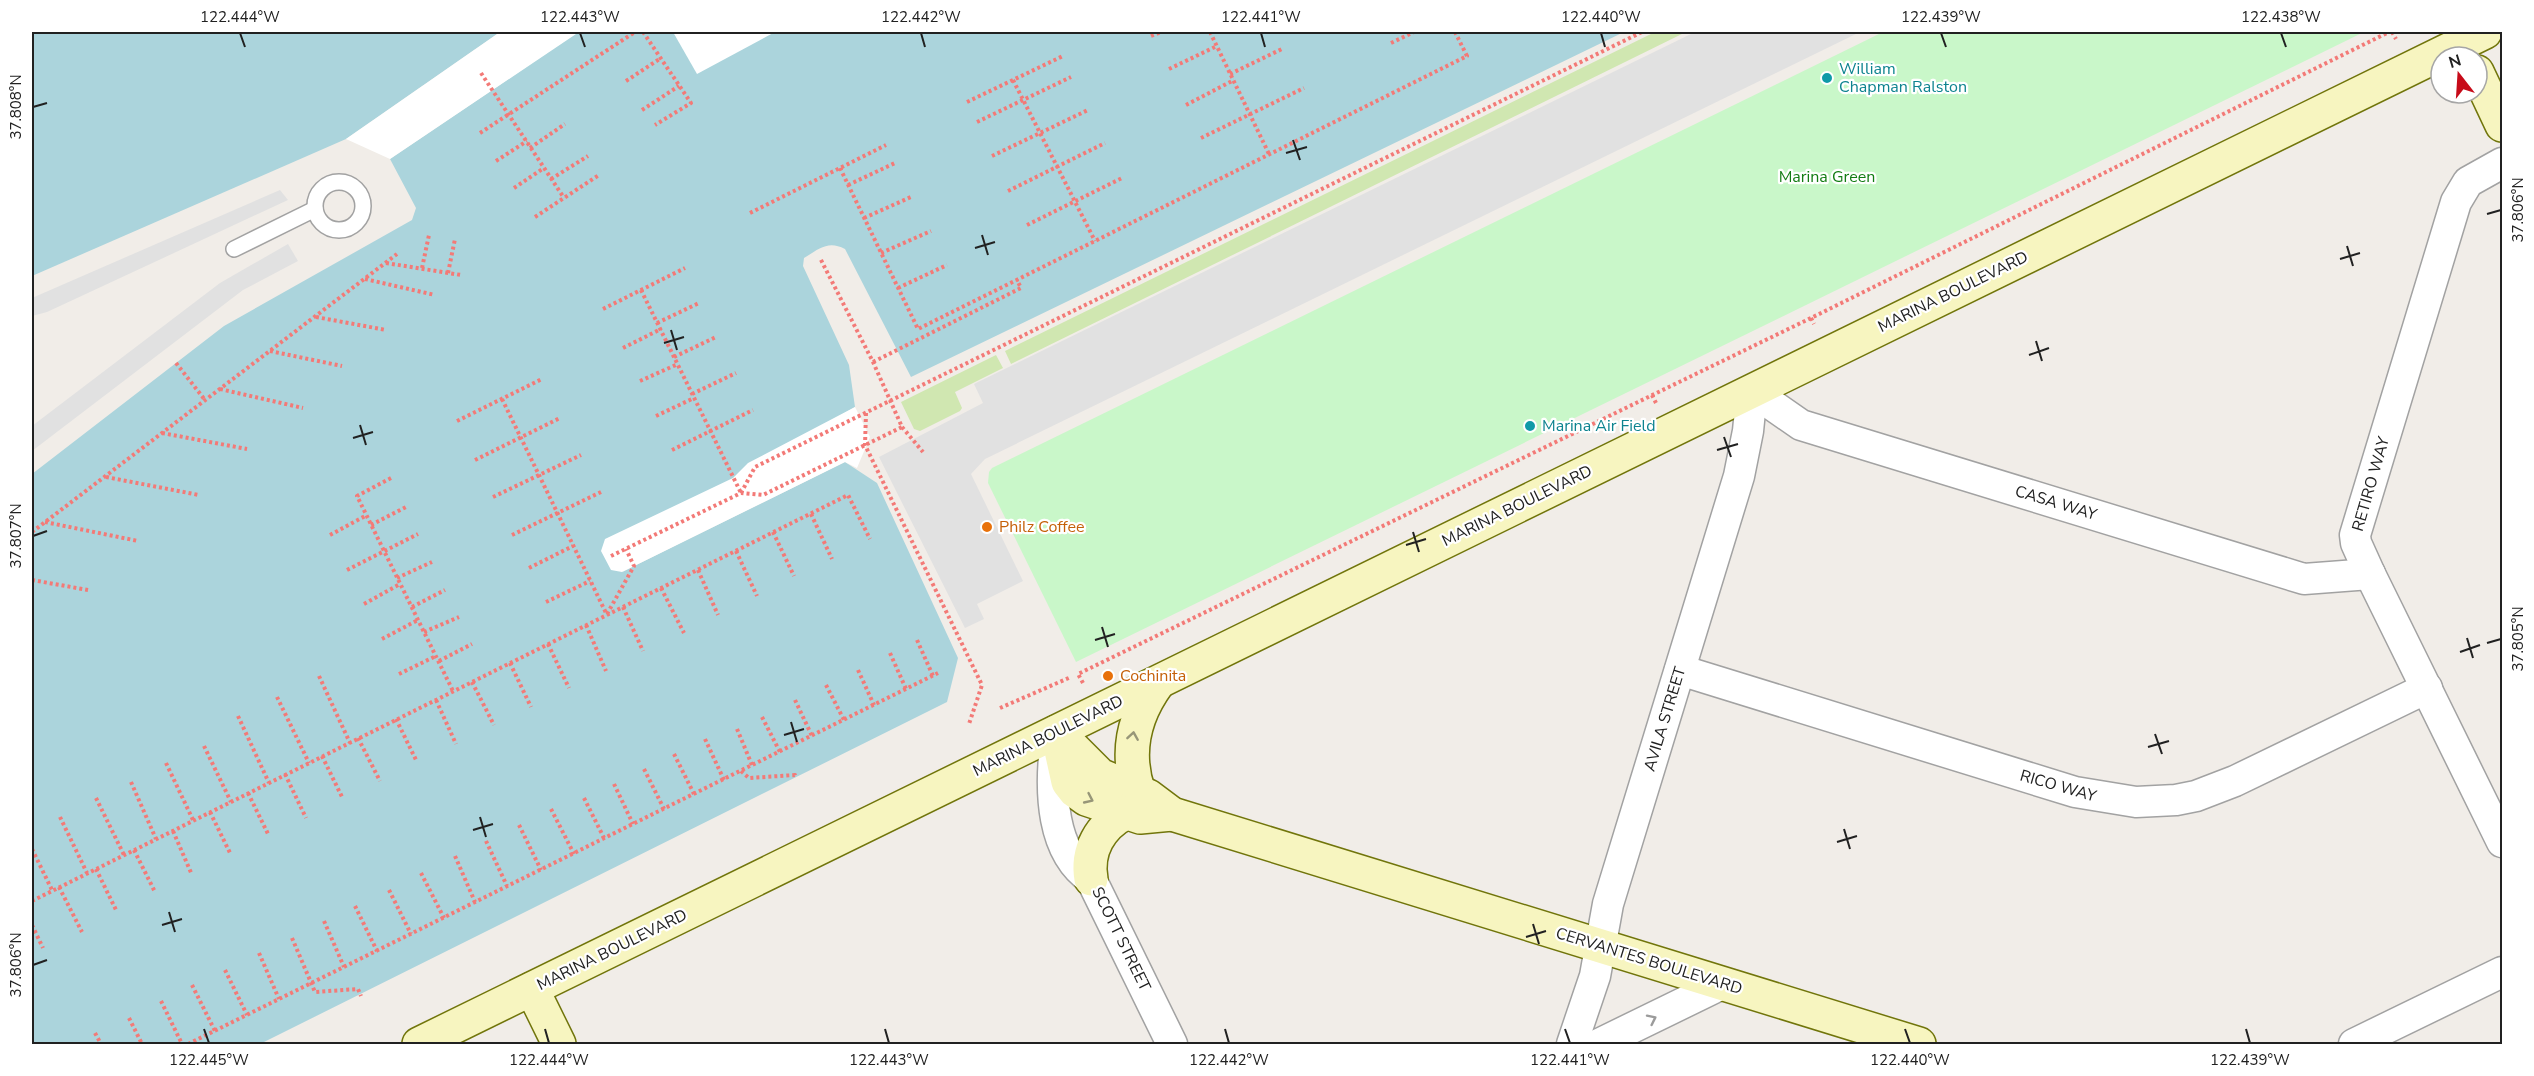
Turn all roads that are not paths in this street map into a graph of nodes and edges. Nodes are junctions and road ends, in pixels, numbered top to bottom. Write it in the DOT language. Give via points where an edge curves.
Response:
graph roads {
  1 [pos="2472,44"];
  2 [pos="2489,97"];
  3 [pos="2502,124"];
  4 [pos="2502,163"];
  5 [pos="315,209"];
  6 [pos="234,249"];
  7 [pos="1752,391"];
  8 [pos="2370,574"];
  9 [pos="1680,670"];
  10 [pos="1158,682"];
  11 [pos="2427,688"];
  12 [pos="1057,732"];
  13 [pos="1132,803"];
  14 [pos="2502,842"];
  15 [pos="1091,879"];
  16 [pos="1600,946"];
  17 [pos="2502,972"];
  18 [pos="1722,984"];
  19 [pos="532,989"];
  20 [pos="419,1044"];
  21 [pos="559,1044"];
  22 [pos="1172,1044"];
  23 [pos="1572,1044"];
  24 [pos="1599,1044"];
  25 [pos="1919,1044"];
  26 [pos="2354,1044"];
  1 -- 7 [label="main road, MARINA BOULEVARD"];
  2 -- 3 [label="main road"];
  4 -- 8 [label="street, RETIRO WAY" via="2468,182 2456,202 2357,525 2356,543"];
  5 -- 6 [label="lane"];
  7 -- 8 [label="street, CASA WAY" via="1801,425 2304,579"];
  7 -- 9 [label="street, AVILA STREET" via="1739,476"];
  7 -- 10 [label="main road, MARINA BOULEVARD"];
  8 -- 11 [label="street, RETIRO WAY"];
  9 -- 11 [label="street, RICO WAY" via="2075,792 2136,802 2176,800 2216,790"];
  9 -- 16 [label="street, AVILA STREET" via="1608,904"];
  10 -- 12 [label="main road, MARINA BOULEVARD"];
  13 -- 10 [label="main road, one-way" via="1131,742 1140,712"];
  11 -- 14 [label="street, RETIRO WAY"];
  12 -- 13 [label="main road, CERVANTES BOULEVARD" via="1068,782 1075,791 1086,799"];
  12 -- 15 [label="street, SCOTT STREET" via="1055,814 1072,862"];
  12 -- 19 [label="main road, MARINA BOULEVARD"];
  13 -- 15 [label="main road" via="1092,847"];
  13 -- 16 [label="main road, CERVANTES BOULEVARD" via="1140,817 1172,814"];
  15 -- 22 [label="street, SCOTT STREET"];
  16 -- 18 [label="main road, CERVANTES BOULEVARD"];
  16 -- 23 [label="street, AVILA STREET" via="1595,976"];
  17 -- 26 [label="street"];
  24 -- 18 [label="street, one-way"];
  18 -- 25 [label="main road, CERVANTES BOULEVARD"];
  19 -- 20 [label="main road, MARINA BOULEVARD"];
  19 -- 21 [label="main road"];
}
